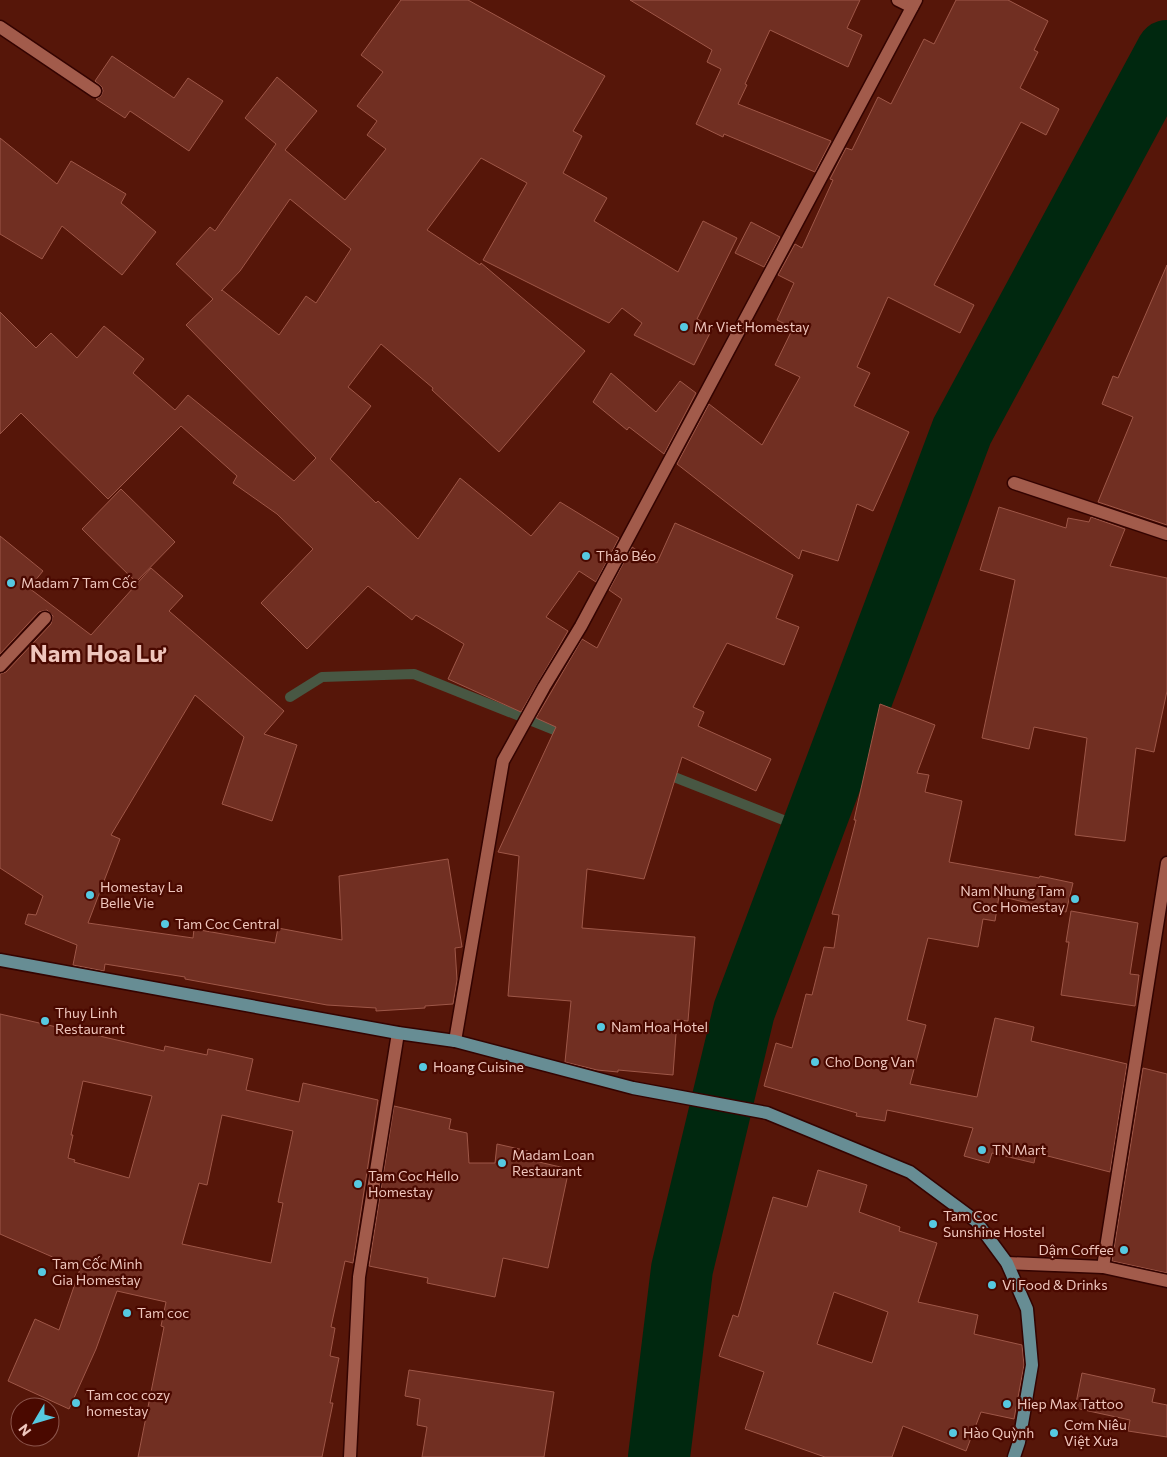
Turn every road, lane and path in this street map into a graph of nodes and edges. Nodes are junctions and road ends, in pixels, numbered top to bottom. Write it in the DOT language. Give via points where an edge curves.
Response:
graph roads {
  1 [pos="898,0"];
  2 [pos="914,4"];
  3 [pos="0,27"];
  4 [pos="95,91"];
  5 [pos="1014,483"];
  6 [pos="1167,534"];
  7 [pos="45,618"];
  8 [pos="0,666"];
  9 [pos="1167,863"];
  10 [pos="0,960"];
  11 [pos="398,1032"];
  12 [pos="455,1041"];
  13 [pos="1007,1263"];
  14 [pos="1103,1267"];
  15 [pos="1167,1281"];
  16 [pos="350,1457"];
  17 [pos="1014,1457"];
  1 -- 2 [label="street"];
  2 -- 12 [label="street" via="581,626 503,761"];
  3 -- 4 [label="street"];
  5 -- 6 [label="street"];
  7 -- 8 [label="street"];
  9 -- 14 [label="street"];
  10 -- 11 [label="main road"];
  11 -- 12 [label="main road"];
  11 -- 16 [label="street" via="359,1277"];
  12 -- 13 [label="main road" via="633,1088 767,1113 910,1172 976,1221"];
  13 -- 14 [label="street"];
  13 -- 17 [label="main road" via="1027,1309 1032,1365"];
  14 -- 15 [label="street"];
}
